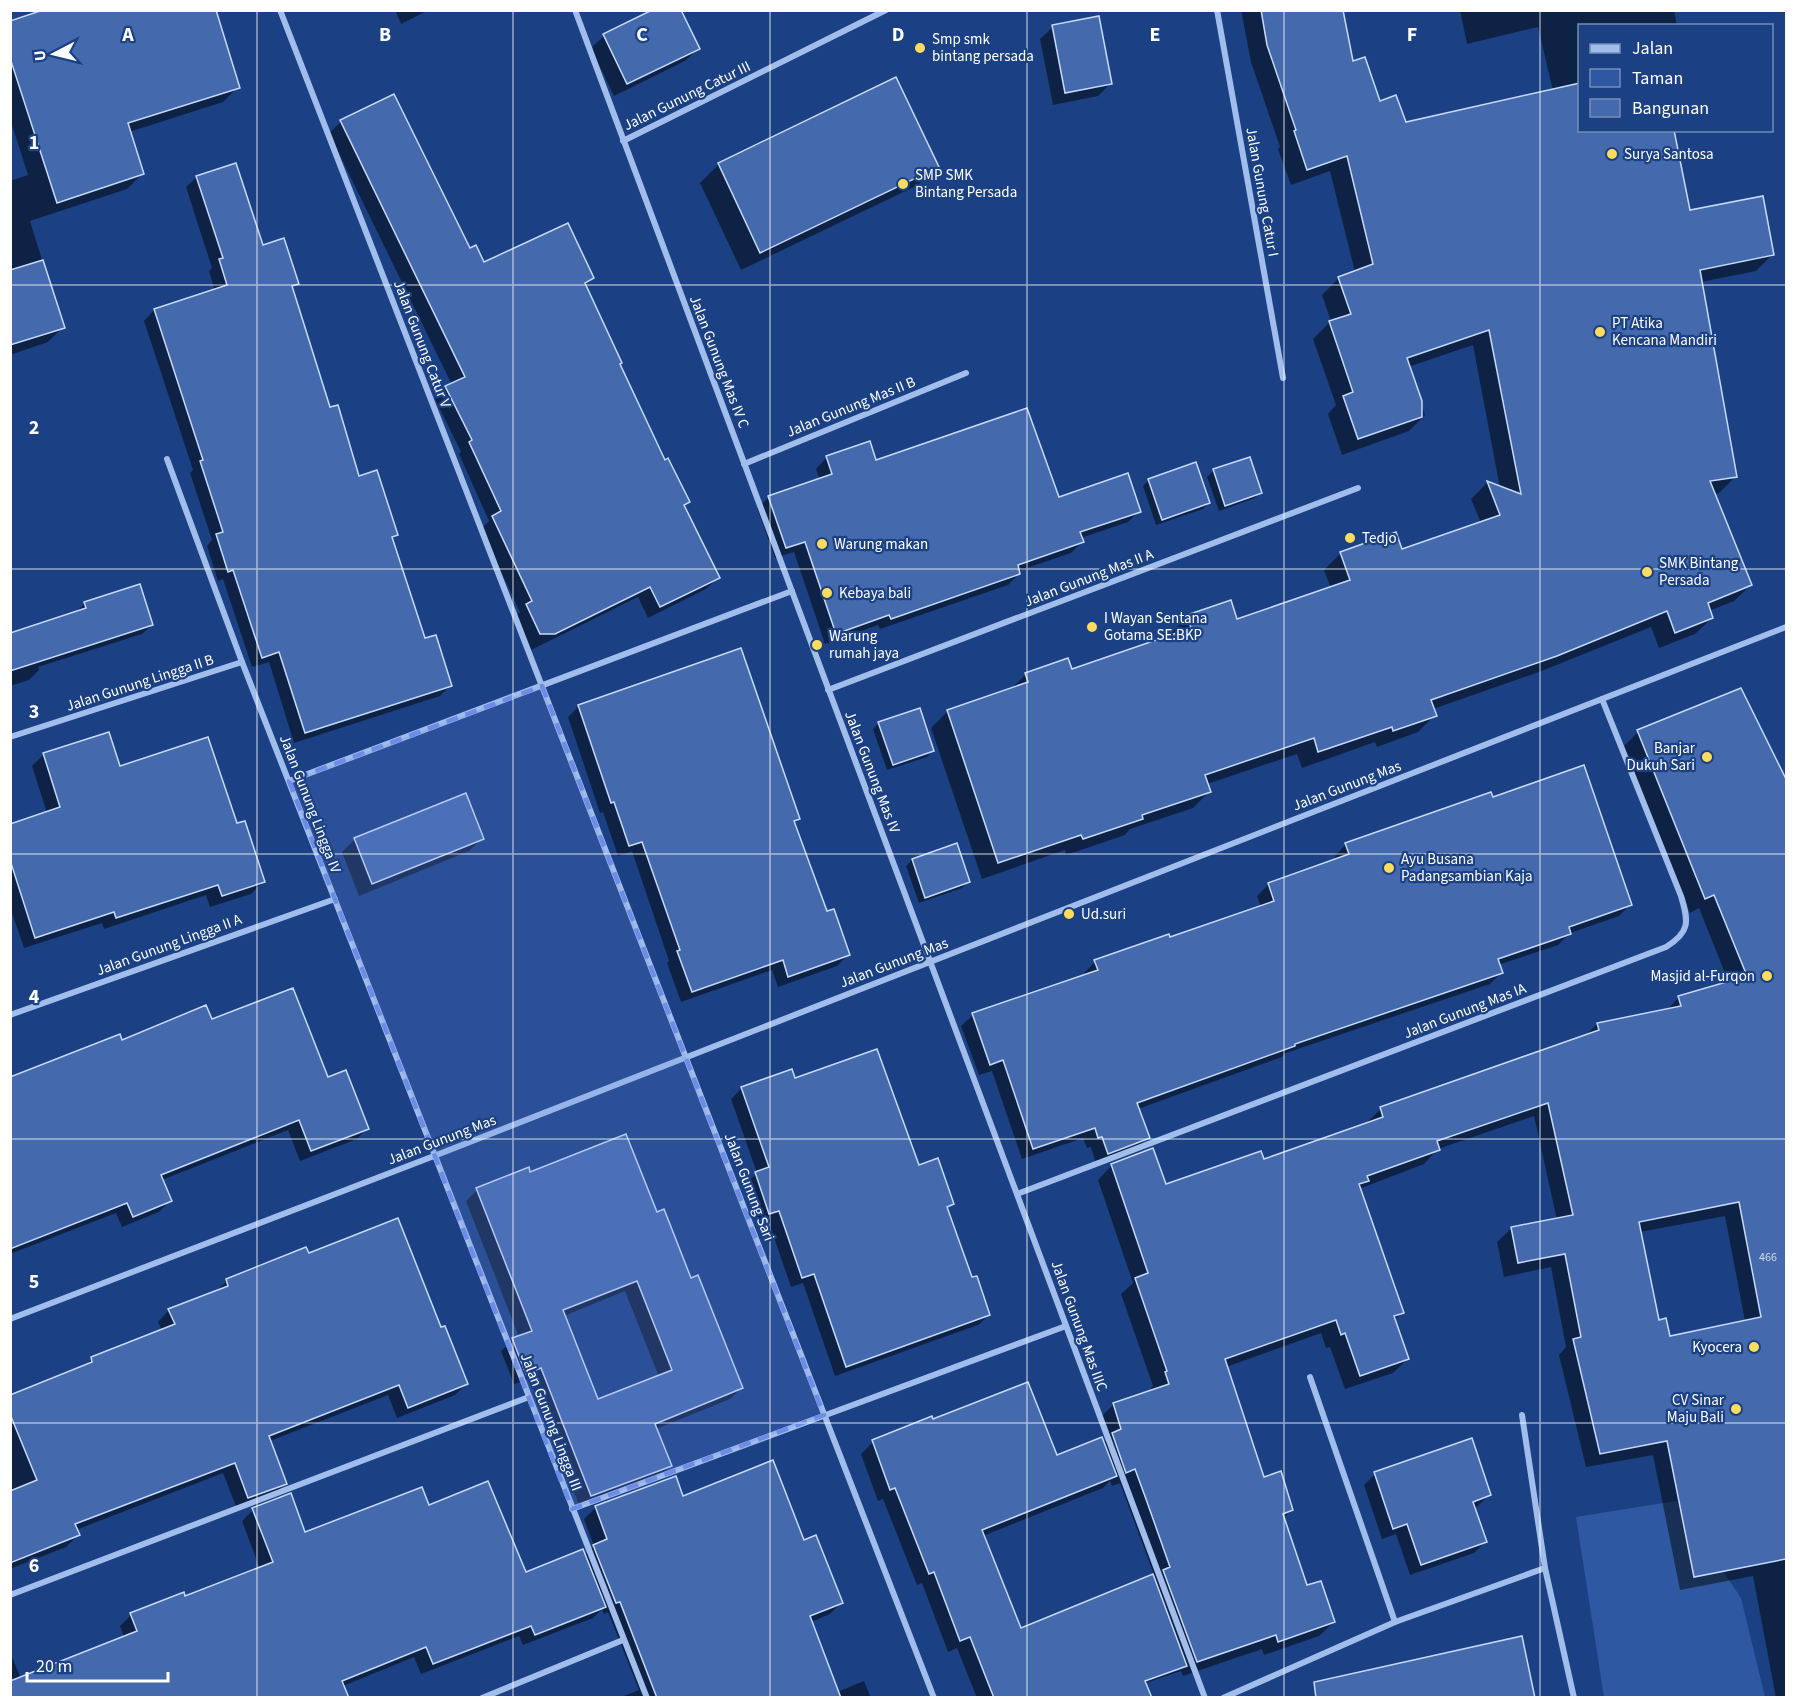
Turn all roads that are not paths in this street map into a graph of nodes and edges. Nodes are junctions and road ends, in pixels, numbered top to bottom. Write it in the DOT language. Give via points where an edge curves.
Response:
graph roads {
  1 [pos="280,10"];
  2 [pos="575,10"];
  3 [pos="886,10"];
  4 [pos="1217,10"];
  5 [pos="623,141"];
  6 [pos="966,373"];
  7 [pos="1283,378"];
  8 [pos="167,459"];
  9 [pos="744,464"];
  10 [pos="1358,488"];
  11 [pos="792,591"];
  12 [pos="1786,627"];
  13 [pos="242,662"];
  14 [pos="542,686"];
  15 [pos="828,690"];
  16 [pos="1602,699"];
  17 [pos="10,737"];
  18 [pos="289,781"];
  19 [pos="335,899"];
  20 [pos="930,962"];
  21 [pos="10,1015"];
  22 [pos="686,1057"];
  23 [pos="434,1156"];
  24 [pos="1017,1194"];
  25 [pos="10,1319"];
  26 [pos="1066,1326"];
  27 [pos="1310,1377"];
  28 [pos="529,1397"];
  29 [pos="824,1415"];
  30 [pos="1522,1415"];
  31 [pos="572,1509"];
  32 [pos="1545,1568"];
  33 [pos="10,1595"];
  34 [pos="1395,1622"];
  35 [pos="623,1640"];
  36 [pos="482,1698"];
  37 [pos="646,1698"];
  38 [pos="934,1698"];
  39 [pos="1205,1698"];
  40 [pos="1223,1698"];
  41 [pos="1574,1698"];
  1 -- 14 [label="street, Jalan Gunung Catur V"];
  2 -- 5 [label="street, Jalan Gunung Catur III"];
  3 -- 5 [label="street, Jalan Gunung Catur III"];
  4 -- 7 [label="street, Jalan Gunung Catur I"];
  5 -- 9 [label="street, Jalan Gunung Mas IV C"];
  6 -- 9 [label="street, Jalan Gunung Mas II B"];
  8 -- 13 [label="street, Jalan Gunung Lingga IV"];
  9 -- 11 [label="street, Jalan Gunung Mas IV C"];
  10 -- 15 [label="street, Jalan Gunung Mas II A"];
  11 -- 14 [label="street"];
  11 -- 15 [label="street, Jalan Gunung Mas IV"];
  12 -- 16 [label="street, Jalan Gunung Mas"];
  13 -- 17 [label="street, Jalan Gunung Lingga II B"];
  13 -- 18 [label="street, Jalan Gunung Lingga IV"];
  14 -- 18 [label="street"];
  14 -- 22 [label="street, Jalan Gunung Sari"];
  15 -- 20 [label="street, Jalan Gunung Mas IV"];
  16 -- 20 [label="street, Jalan Gunung Mas"];
  16 -- 24 [label="street, Jalan Gunung Mas IA" via="1681,896 1686,925 1680,938 1655,951"];
  18 -- 19 [label="street, Jalan Gunung Lingga IV"];
  19 -- 21 [label="street, Jalan Gunung Lingga II A"];
  19 -- 23 [label="street, Jalan Gunung Lingga IV"];
  20 -- 22 [label="street, Jalan Gunung Mas"];
  20 -- 24 [label="street, Jalan Gunung Mas IIIC"];
  22 -- 23 [label="street, Jalan Gunung Mas"];
  22 -- 29 [label="street, Jalan Gunung Sari"];
  23 -- 25 [label="street, Jalan Gunung Mas"];
  23 -- 28 [label="street, Jalan Gunung Lingga III"];
  24 -- 26 [label="street, Jalan Gunung Mas IIIC"];
  26 -- 29 [label="street"];
  26 -- 39 [label="street, Jalan Gunung Mas IIIC"];
  27 -- 34 [label="street"];
  28 -- 31 [label="street, Jalan Gunung Lingga III"];
  28 -- 33 [label="street"];
  29 -- 31 [label="street"];
  29 -- 38 [label="street, Jalan Gunung Sari"];
  30 -- 32 [label="street"];
  31 -- 35 [label="street, Jalan Gunung Lingga III"];
  32 -- 34 [label="street"];
  32 -- 41 [label="street"];
  34 -- 40 [label="street"];
  35 -- 36 [label="street"];
  35 -- 37 [label="street, Jalan Gunung Lingga III"];
}
